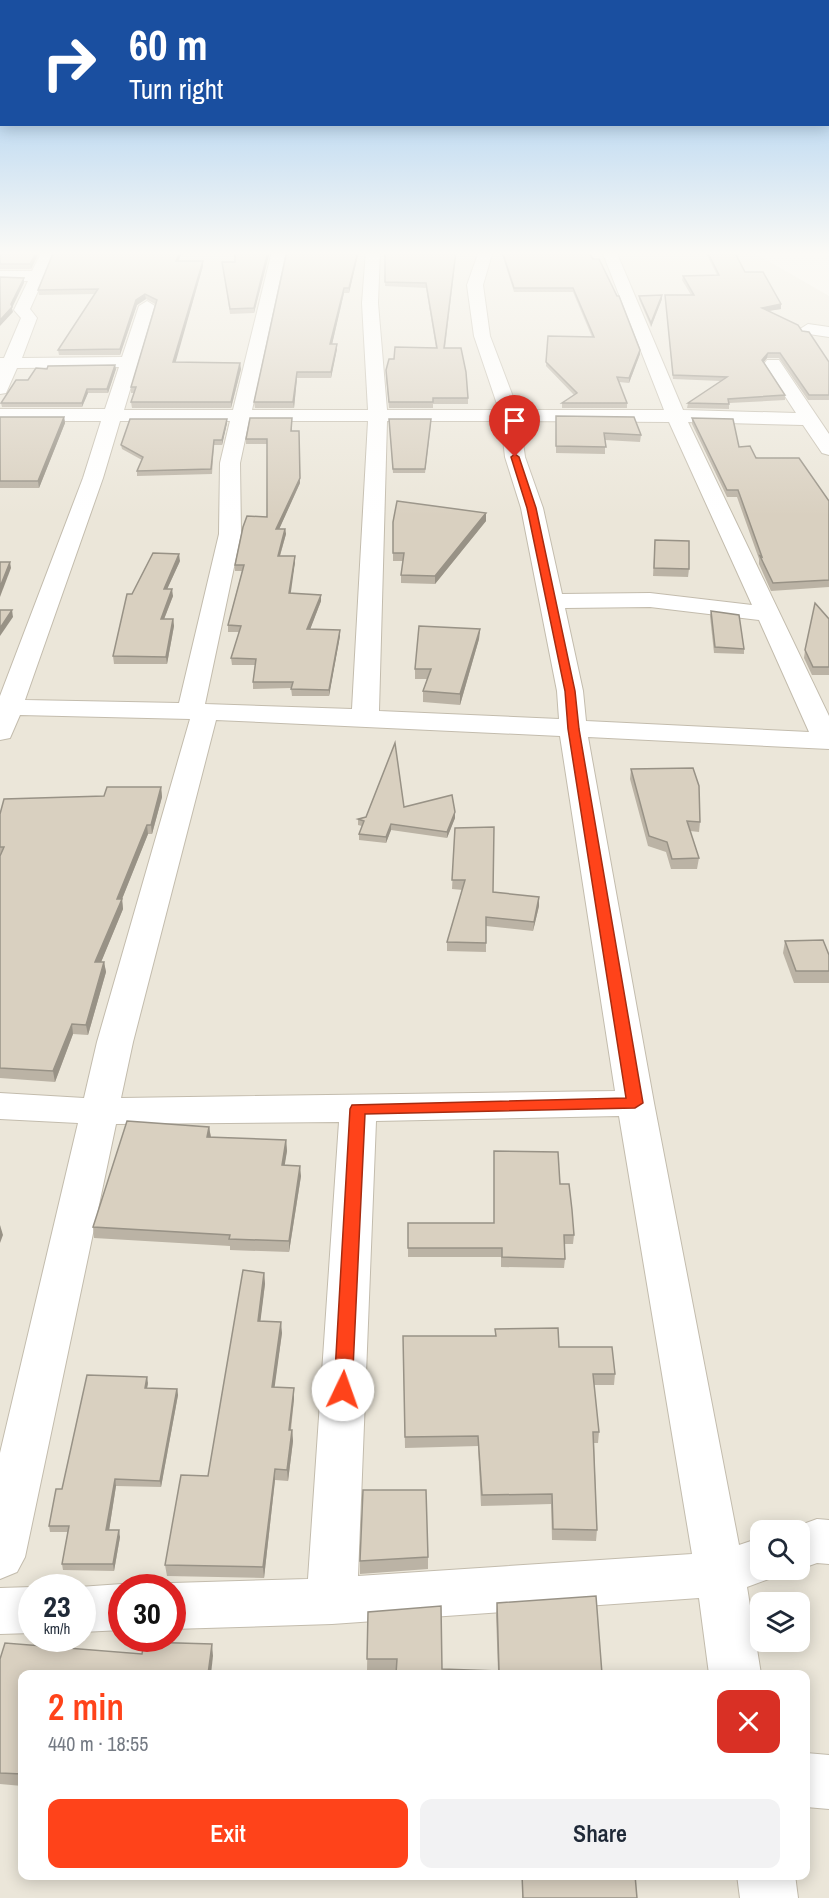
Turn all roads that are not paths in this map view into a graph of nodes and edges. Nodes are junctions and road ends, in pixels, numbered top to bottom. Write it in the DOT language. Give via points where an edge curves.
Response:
graph roads {
  1 [pos="17,340"];
  2 [pos="137,340"];
  3 [pos="258,340"];
  4 [pos="373,340"];
  5 [pos="485,340"];
  6 [pos="645,340"];
  7 [pos="130,362"];
  8 [pos="5,363"];
  9 [pos="773,364"];
  10 [pos="0,389"];
  11 [pos="0,415"];
  12 [pos="112,415"];
  13 [pos="240,415"];
  14 [pos="378,415"];
  15 [pos="510,416"];
  16 [pos="676,416"];
  17 [pos="811,419"];
  18 [pos="829,449"];
  19 [pos="551,600"];
  20 [pos="768,614"];
  21 [pos="197,712"];
  22 [pos="3,716"];
  23 [pos="365,718"];
  24 [pos="573,729"];
  25 [pos="828,741"];
  26 [pos="635,1103"];
  27 [pos="0,1106"];
  28 [pos="358,1109"];
  29 [pos="99,1111"];
  30 [pos="829,1542"];
  31 [pos="810,1543"];
  32 [pos="0,1557"];
  33 [pos="740,1567"];
  34 [pos="332,1601"];
  35 [pos="186,1606"];
  36 [pos="18,1610"];
  37 [pos="0,1611"];
  38 [pos="735,1670"];
  39 [pos="810,1780"];
  40 [pos="829,1782"];
  41 [pos="767,1880"];
  42 [pos="769,1898"];
  1 -- 8 [label="street"];
  2 -- 7 [label="street"];
  3 -- 13 [label="street"];
  4 -- 14 [label="street"];
  5 -- 15 [label="street"];
  6 -- 16 [label="street"];
  7 -- 8 [label="street"];
  7 -- 12 [label="street"];
  8 -- 10 [label="street"];
  9 -- 17 [label="street"];
  11 -- 12 [label="street"];
  12 -- 13 [label="street"];
  12 -- 22 [label="street" via="93,478"];
  13 -- 14 [label="street"];
  13 -- 21 [label="street" via="230,463 230,534"];
  14 -- 15 [label="street"];
  14 -- 23 [label="street"];
  15 -- 16 [label="street"];
  15 -- 19 [label="street" via="515,457 532,508"];
  16 -- 17 [label="street"];
  16 -- 20 [label="street"];
  17 -- 18 [label="street"];
  19 -- 20 [label="street" via="650,600"];
  19 -- 24 [label="street" via="570,691"];
  20 -- 25 [label="street"];
  21 -- 22 [label="street"];
  21 -- 23 [label="street"];
  21 -- 29 [label="street"];
  23 -- 24 [label="street"];
  24 -- 25 [label="street"];
  24 -- 26 [label="street"];
  26 -- 28 [label="street"];
  26 -- 33 [label="street"];
  27 -- 29 [label="street"];
  28 -- 29 [label="street"];
  28 -- 34 [label="street"];
  29 -- 32 [label="street"];
  30 -- 31 [label="street"];
  33 -- 34 [label="street"];
  33 -- 38 [label="street"];
  34 -- 35 [label="street"];
  36 -- 37 [label="street"];
  39 -- 40 [label="street"];
  41 -- 42 [label="street"];
}
